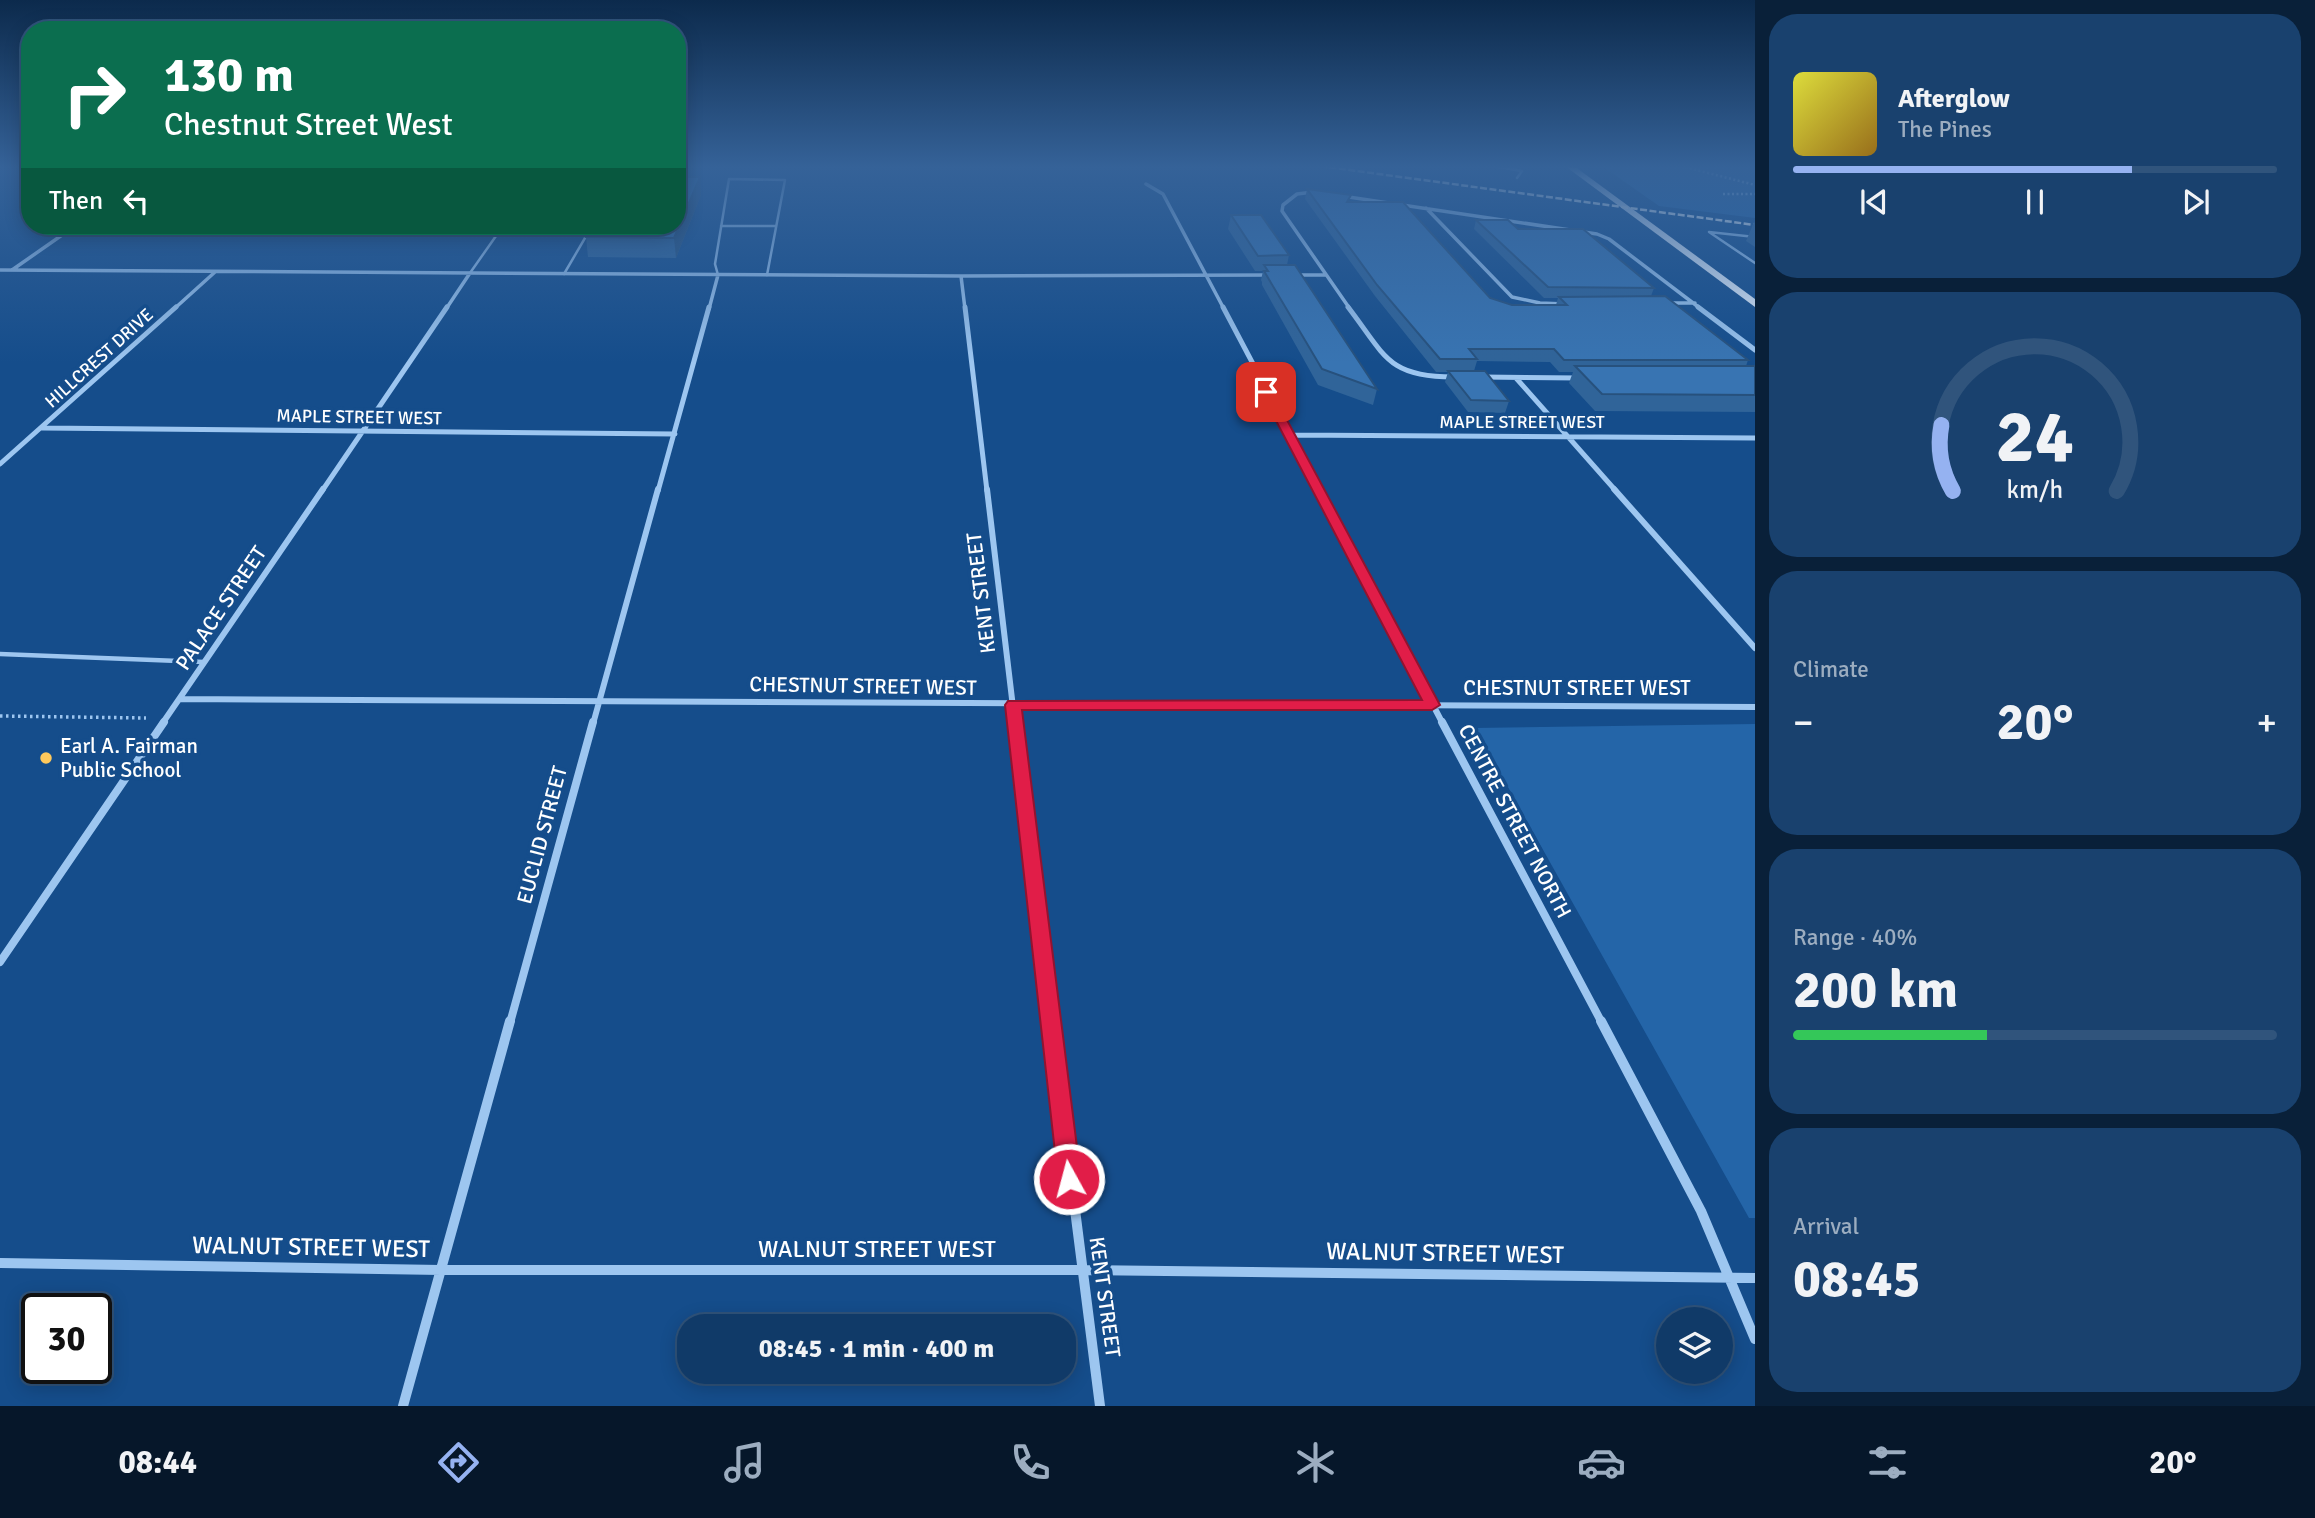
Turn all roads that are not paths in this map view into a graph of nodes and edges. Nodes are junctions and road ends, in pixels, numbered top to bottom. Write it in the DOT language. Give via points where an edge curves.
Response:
graph roads {
  1 [pos="720,232"];
  2 [pos="775,232"];
  3 [pos="1183,232"];
  4 [pos="1296,232"];
  5 [pos="1448,232"];
  6 [pos="1581,232"];
  7 [pos="1657,232"];
  8 [pos="62,235"];
  9 [pos="497,235"];
  10 [pos="587,235"];
  11 [pos="1755,237"];
  12 [pos="1755,263"];
  13 [pos="0,270"];
  14 [pos="11,270"];
  15 [pos="216,271"];
  16 [pos="470,273"];
  17 [pos="564,274"];
  18 [pos="718,275"];
  19 [pos="767,275"];
  20 [pos="1272,275"];
  21 [pos="1285,275"];
  22 [pos="1325,275"];
  23 [pos="961,276"];
  24 [pos="1206,276"];
  25 [pos="1656,303"];
  26 [pos="1695,303"];
  27 [pos="1566,304"];
  28 [pos="1755,304"];
  29 [pos="1755,350"];
  30 [pos="1456,377"];
  31 [pos="1480,377"];
  32 [pos="1516,378"];
  33 [pos="1582,378"];
  34 [pos="42,428"];
  35 [pos="362,432"];
  36 [pos="675,434"];
  37 [pos="1289,435"];
  38 [pos="1568,436"];
  39 [pos="1755,438"];
  40 [pos="0,464"];
  41 [pos="1755,648"];
  42 [pos="0,654"];
  43 [pos="204,662"];
  44 [pos="180,699"];
  45 [pos="599,701"];
  46 [pos="1013,705"];
  47 [pos="1432,705"];
  48 [pos="1755,707"];
  49 [pos="0,962"];
  50 [pos="0,1263"];
  51 [pos="441,1270"];
  52 [pos="1081,1270"];
  53 [pos="1731,1278"];
  54 [pos="1755,1278"];
  55 [pos="1755,1339"];
  56 [pos="403,1406"];
  57 [pos="1100,1406"];
  1 -- 18 [label="lane" via="715,264"];
  2 -- 19 [label="lane"];
  3 -- 24 [label="street, CENTRE STREET NORTH"];
  4 -- 22 [label="street"];
  5 -- 27 [label="street" via="1512,297"];
  6 -- 26 [label="street" via="1609,239"];
  7 -- 28 [label="main road"];
  8 -- 14 [label="street"];
  9 -- 16 [label="lane"];
  10 -- 17 [label="lane"];
  11 -- 12 [label="lane" via="1709,232"];
  13 -- 14 [label="street"];
  14 -- 15 [label="street"];
  15 -- 16 [label="street"];
  15 -- 34 [label="street, HILLCREST DRIVE"];
  16 -- 17 [label="street"];
  16 -- 35 [label="street, PALACE STREET"];
  17 -- 18 [label="street"];
  18 -- 19 [label="street"];
  18 -- 36 [label="street, EUCLID STREET"];
  19 -- 23 [label="street"];
  20 -- 24 [label="street"];
  21 -- 22 [label="street"];
  22 -- 30 [label="street" via="1397,369"];
  23 -- 24 [label="street"];
  23 -- 46 [label="street, KENT STREET"];
  24 -- 37 [label="street, CENTRE STREET NORTH"];
  25 -- 26 [label="street"];
  26 -- 29 [label="street"];
  31 -- 32 [label="street"];
  32 -- 33 [label="street"];
  32 -- 38 [label="street"];
  34 -- 35 [label="street, MAPLE STREET WEST"];
  34 -- 40 [label="street, HILLCREST DRIVE"];
  35 -- 36 [label="street, MAPLE STREET WEST"];
  35 -- 43 [label="street, PALACE STREET"];
  36 -- 45 [label="street, EUCLID STREET"];
  37 -- 38 [label="street, MAPLE STREET WEST"];
  37 -- 47 [label="street, CENTRE STREET NORTH"];
  38 -- 39 [label="street, MAPLE STREET WEST"];
  38 -- 41 [label="street"];
  42 -- 43 [label="lane"];
  43 -- 44 [label="street, PALACE STREET"];
  44 -- 45 [label="street, CHESTNUT STREET WEST"];
  44 -- 49 [label="street, PALACE STREET"];
  45 -- 46 [label="street, CHESTNUT STREET WEST"];
  45 -- 51 [label="street, EUCLID STREET"];
  46 -- 47 [label="street, CHESTNUT STREET WEST"];
  46 -- 52 [label="street, KENT STREET"];
  47 -- 48 [label="street, CHESTNUT STREET WEST"];
  47 -- 53 [label="street, CENTRE STREET NORTH" via="1694,1199"];
  50 -- 51 [label="street, WALNUT STREET WEST"];
  51 -- 52 [label="street, WALNUT STREET WEST"];
  51 -- 56 [label="street, EUCLID STREET"];
  52 -- 53 [label="street, WALNUT STREET WEST"];
  52 -- 57 [label="street, KENT STREET"];
  53 -- 54 [label="street, WALNUT STREET WEST"];
  53 -- 55 [label="street, CENTRE STREET NORTH"];
}
